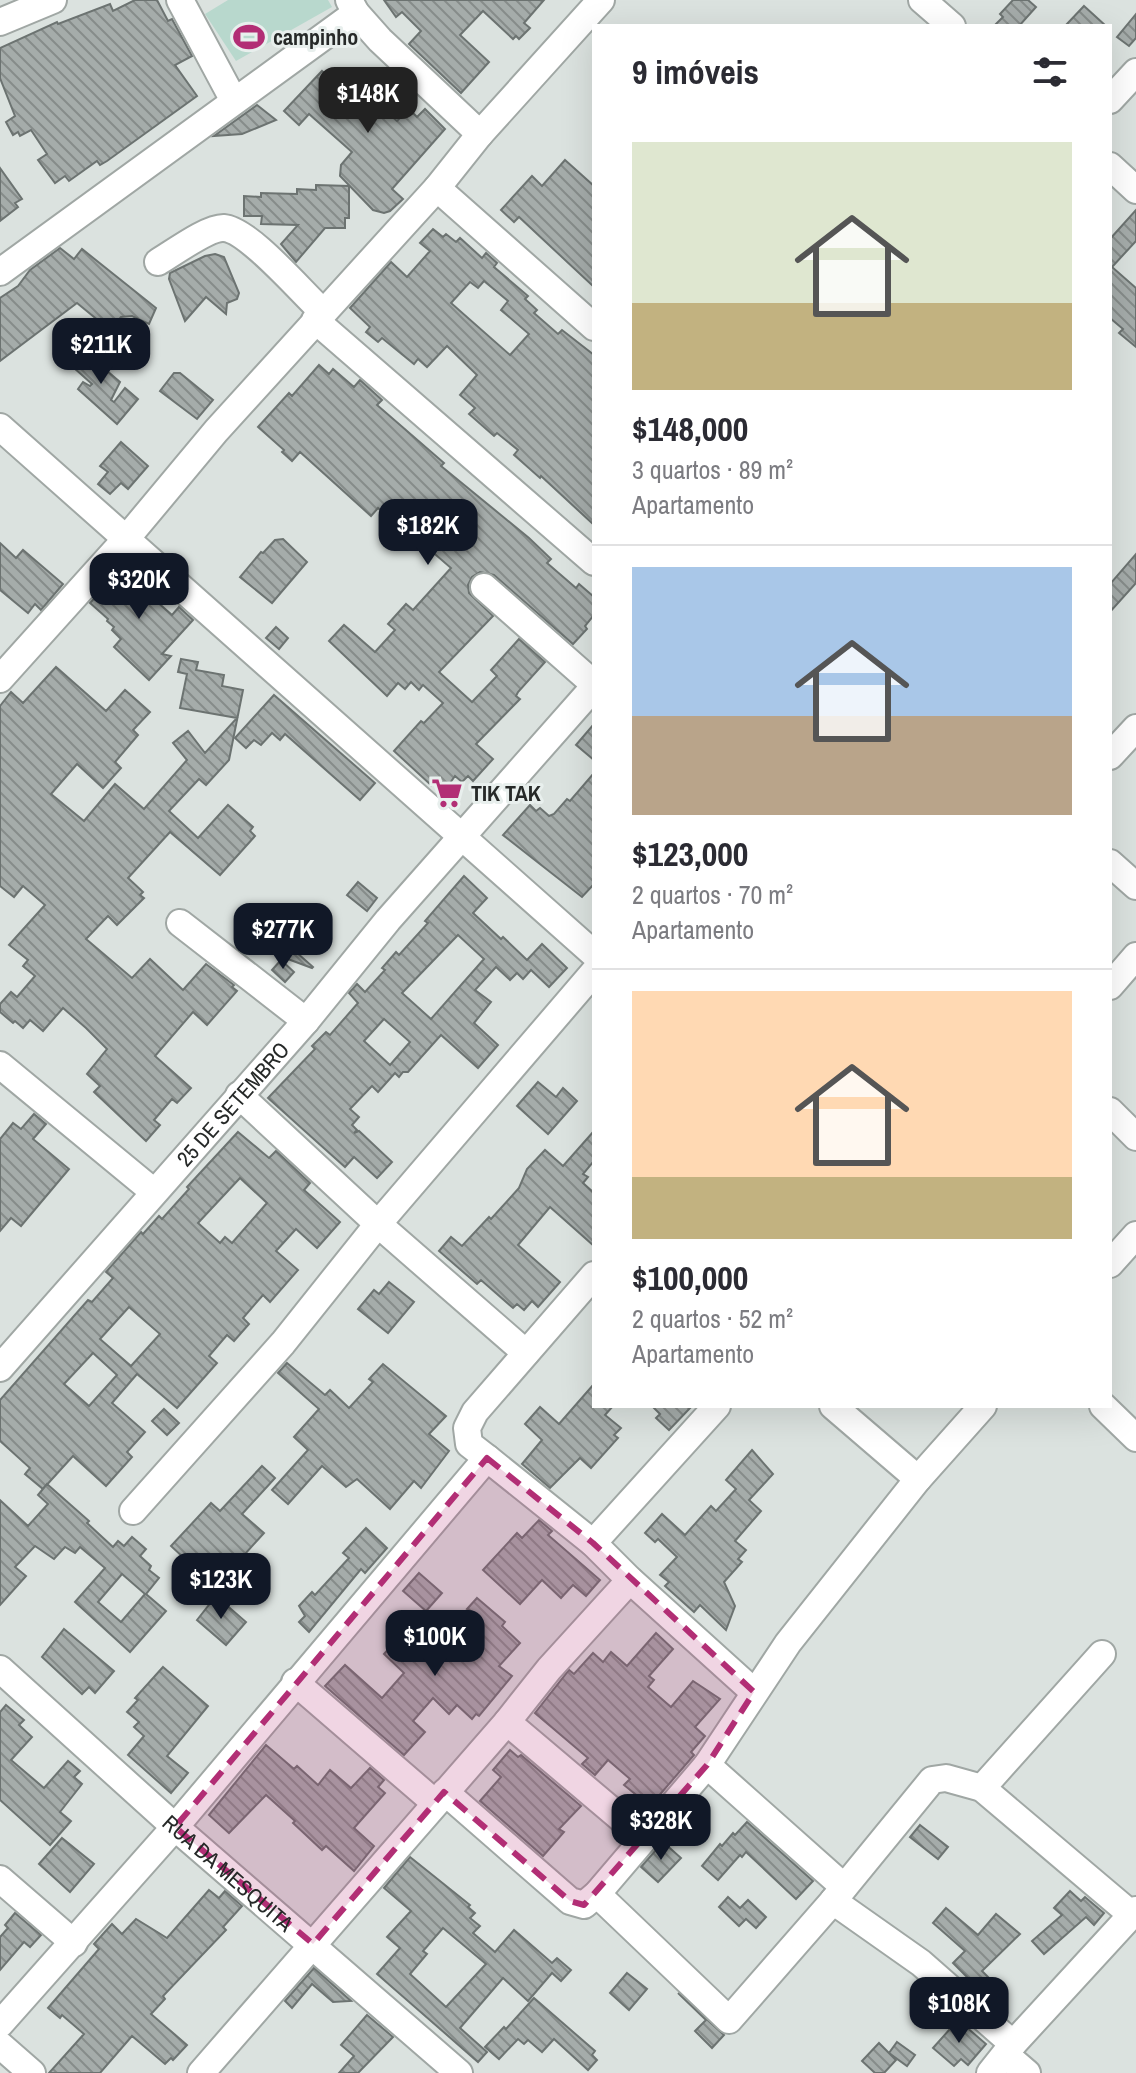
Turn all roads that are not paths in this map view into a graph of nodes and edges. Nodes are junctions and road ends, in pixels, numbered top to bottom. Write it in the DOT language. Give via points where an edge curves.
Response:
graph roads {
  1 [pos="53,0"];
  2 [pos="180,0"];
  3 [pos="601,0"];
  4 [pos="922,0"];
  5 [pos="353,7"];
  6 [pos="0,22"];
  7 [pos="950,24"];
  8 [pos="1136,72"];
  9 [pos="1112,98"];
  10 [pos="234,101"];
  11 [pos="480,134"];
  12 [pos="1112,168"];
  13 [pos="437,188"];
  14 [pos="1136,190"];
  15 [pos="158,262"];
  16 [pos="0,272"];
  17 [pos="319,316"];
  18 [pos="592,325"];
  19 [pos="0,427"];
  20 [pos="126,539"];
  21 [pos="592,560"];
  22 [pos="484,587"];
  23 [pos="0,679"];
  24 [pos="592,687"];
  25 [pos="592,689"];
  26 [pos="1136,728"];
  27 [pos="1112,754"];
  28 [pos="461,837"];
  29 [pos="1112,865"];
  30 [pos="1136,886"];
  31 [pos="180,923"];
  32 [pos="592,952"];
  33 [pos="1136,956"];
  34 [pos="592,974"];
  35 [pos="1112,984"];
  36 [pos="306,1021"];
  37 [pos="0,1065"];
  38 [pos="239,1095"];
  39 [pos="1112,1113"];
  40 [pos="1136,1137"];
  41 [pos="154,1192"];
  42 [pos="378,1224"];
  43 [pos="1136,1235"];
  44 [pos="1112,1262"];
  45 [pos="592,1277"];
  46 [pos="526,1353"];
  47 [pos="0,1368"];
  48 [pos="715,1408"];
  49 [pos="835,1408"];
  50 [pos="981,1408"];
  51 [pos="1105,1408"];
  52 [pos="1136,1438"];
  53 [pos="487,1458"];
  54 [pos="918,1479"];
  55 [pos="133,1511"];
  56 [pos="593,1543"];
  57 [pos="630,1580"];
  58 [pos="1102,1654"];
  59 [pos="0,1669"];
  60 [pos="295,1682"];
  61 [pos="754,1692"];
  62 [pos="507,1722"];
  63 [pos="707,1765"];
  64 [pos="982,1788"];
  65 [pos="439,1797"];
  66 [pos="175,1827"];
  67 [pos="643,1837"];
  68 [pos="0,1879"];
  69 [pos="597,1894"];
  70 [pos="838,1894"];
  71 [pos="1134,1912"];
  72 [pos="74,1943"];
  73 [pos="313,1944"];
  74 [pos="0,2024"];
  75 [pos="0,2045"];
  76 [pos="1003,2057"];
  77 [pos="32,2073"];
  78 [pos="201,2073"];
  79 [pos="459,2073"];
  80 [pos="1027,2073"];
  1 -- 6 [label="street"];
  2 -- 10 [label="street"];
  3 -- 11 [label="street"];
  4 -- 7 [label="street"];
  5 -- 10 [label="street"];
  5 -- 11 [label="street" via="380,40"];
  8 -- 9 [label="street"];
  10 -- 16 [label="street"];
  11 -- 13 [label="street"];
  12 -- 14 [label="street"];
  13 -- 17 [label="street"];
  13 -- 18 [label="street"];
  15 -- 17 [label="street" via="225,228 266,255"];
  17 -- 20 [label="street"];
  17 -- 21 [label="street"];
  19 -- 20 [label="street"];
  20 -- 23 [label="street"];
  20 -- 28 [label="street"];
  22 -- 24 [label="street"];
  25 -- 28 [label="street, 25 DE SETEMBRO"];
  26 -- 27 [label="street"];
  28 -- 32 [label="street"];
  28 -- 36 [label="street, 25 DE SETEMBRO"];
  29 -- 30 [label="street"];
  31 -- 36 [label="street"];
  33 -- 35 [label="street"];
  34 -- 42 [label="street"];
  36 -- 38 [label="street, 25 DE SETEMBRO"];
  37 -- 41 [label="street"];
  38 -- 41 [label="street, 25 DE SETEMBRO"];
  38 -- 42 [label="street"];
  39 -- 40 [label="street"];
  41 -- 47 [label="street, 25 DE SETEMBRO"];
  42 -- 46 [label="street"];
  42 -- 55 [label="street" via="283,1343"];
  43 -- 44 [label="street"];
  45 -- 46 [label="street"];
  46 -- 53 [label="street" via="467,1428 469,1444"];
  48 -- 56 [label="street"];
  49 -- 54 [label="street"];
  50 -- 54 [label="street"];
  51 -- 52 [label="street"];
  53 -- 56 [label="street"];
  53 -- 60 [label="street"];
  54 -- 61 [label="street"];
  56 -- 57 [label="street"];
  57 -- 61 [label="street"];
  57 -- 62 [label="street"];
  58 -- 64 [label="street"];
  59 -- 66 [label="street, RUA DA MESQUITA"];
  60 -- 65 [label="street"];
  60 -- 66 [label="street"];
  61 -- 63 [label="street"];
  62 -- 65 [label="street"];
  62 -- 67 [label="street"];
  63 -- 67 [label="street"];
  63 -- 70 [label="street"];
  64 -- 70 [label="street" via="946,1778 932,1780"];
  64 -- 71 [label="street"];
  65 -- 69 [label="street" via="570,1901 584,1905"];
  65 -- 73 [label="street"];
  66 -- 72 [label="street"];
  66 -- 73 [label="street, RUA DA MESQUITA"];
  67 -- 69 [label="street"];
  68 -- 72 [label="street"];
  69 -- 70 [label="street" via="729,2020"];
  70 -- 76 [label="street" via="921,1963"];
  71 -- 76 [label="street"];
  72 -- 74 [label="street"];
  73 -- 78 [label="street"];
  73 -- 79 [label="street, RUA DA MESQUITA"];
  75 -- 77 [label="street"];
  76 -- 80 [label="street"];
}
